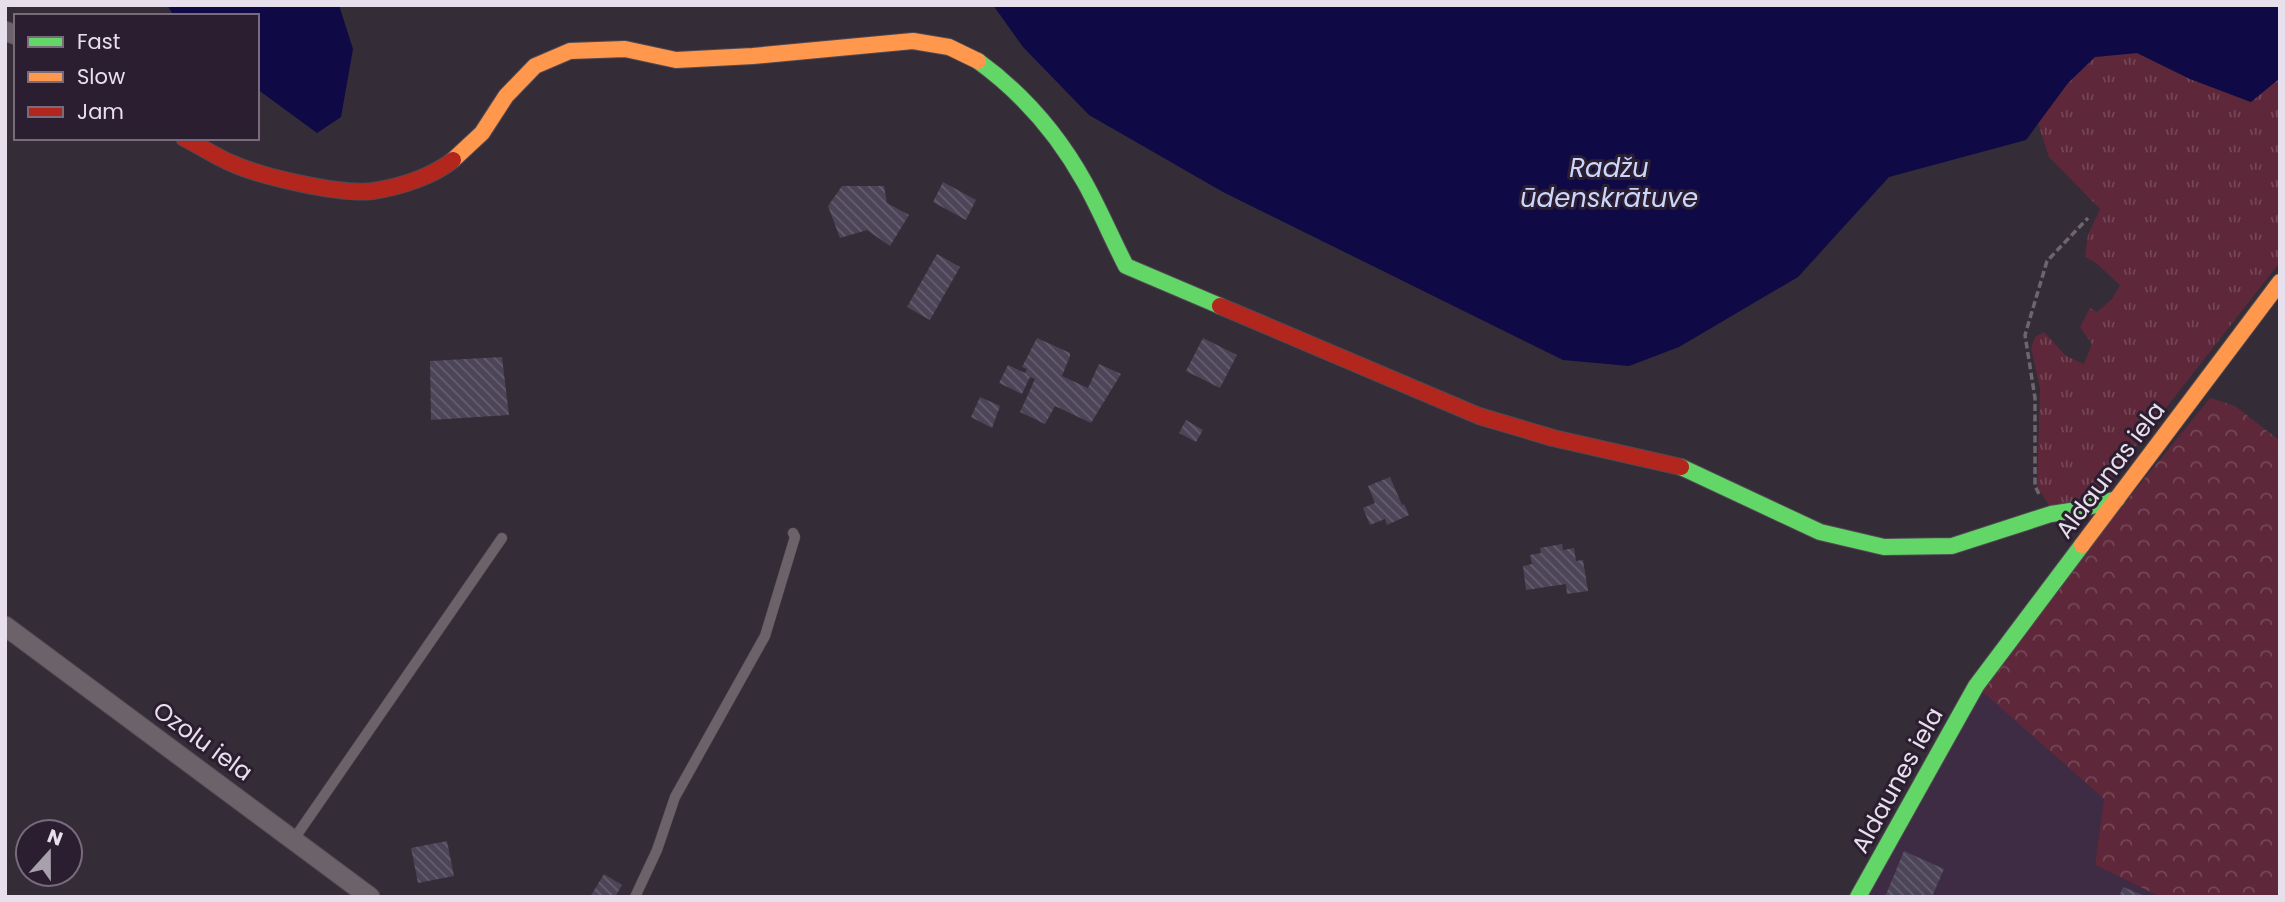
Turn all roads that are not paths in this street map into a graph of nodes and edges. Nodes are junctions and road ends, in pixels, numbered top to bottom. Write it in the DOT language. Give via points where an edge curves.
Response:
graph roads {
  1 [pos="188,140"];
  2 [pos="2280,282"];
  3 [pos="2117,499"];
  4 [pos="793,533"];
  5 [pos="502,538"];
  6 [pos="5,626"];
  7 [pos="1976,686"];
  8 [pos="294,839"];
  9 [pos="370,897"];
  10 [pos="635,897"];
  11 [pos="1858,897"];
  1 -- 3 [label="street" via="233,164 273,177 325,188 372,191 418,179 450,163 482,133 506,96 535,66 570,51 625,49 676,60 936,43 988,67 1042,121 1078,170 1126,266 1479,416 1679,466 1820,532 1884,547 1952,546 2051,514"];
  2 -- 3 [label="street, Aldaunas iela"];
  3 -- 7 [label="street, Aldaunas iela"];
  4 -- 10 [label="lane" via="765,636 675,797"];
  5 -- 8 [label="lane"];
  6 -- 8 [label="street, Ozolu iela"];
  7 -- 11 [label="street, Aldaunes iela"];
  8 -- 9 [label="street, Ozolu iela"];
}
